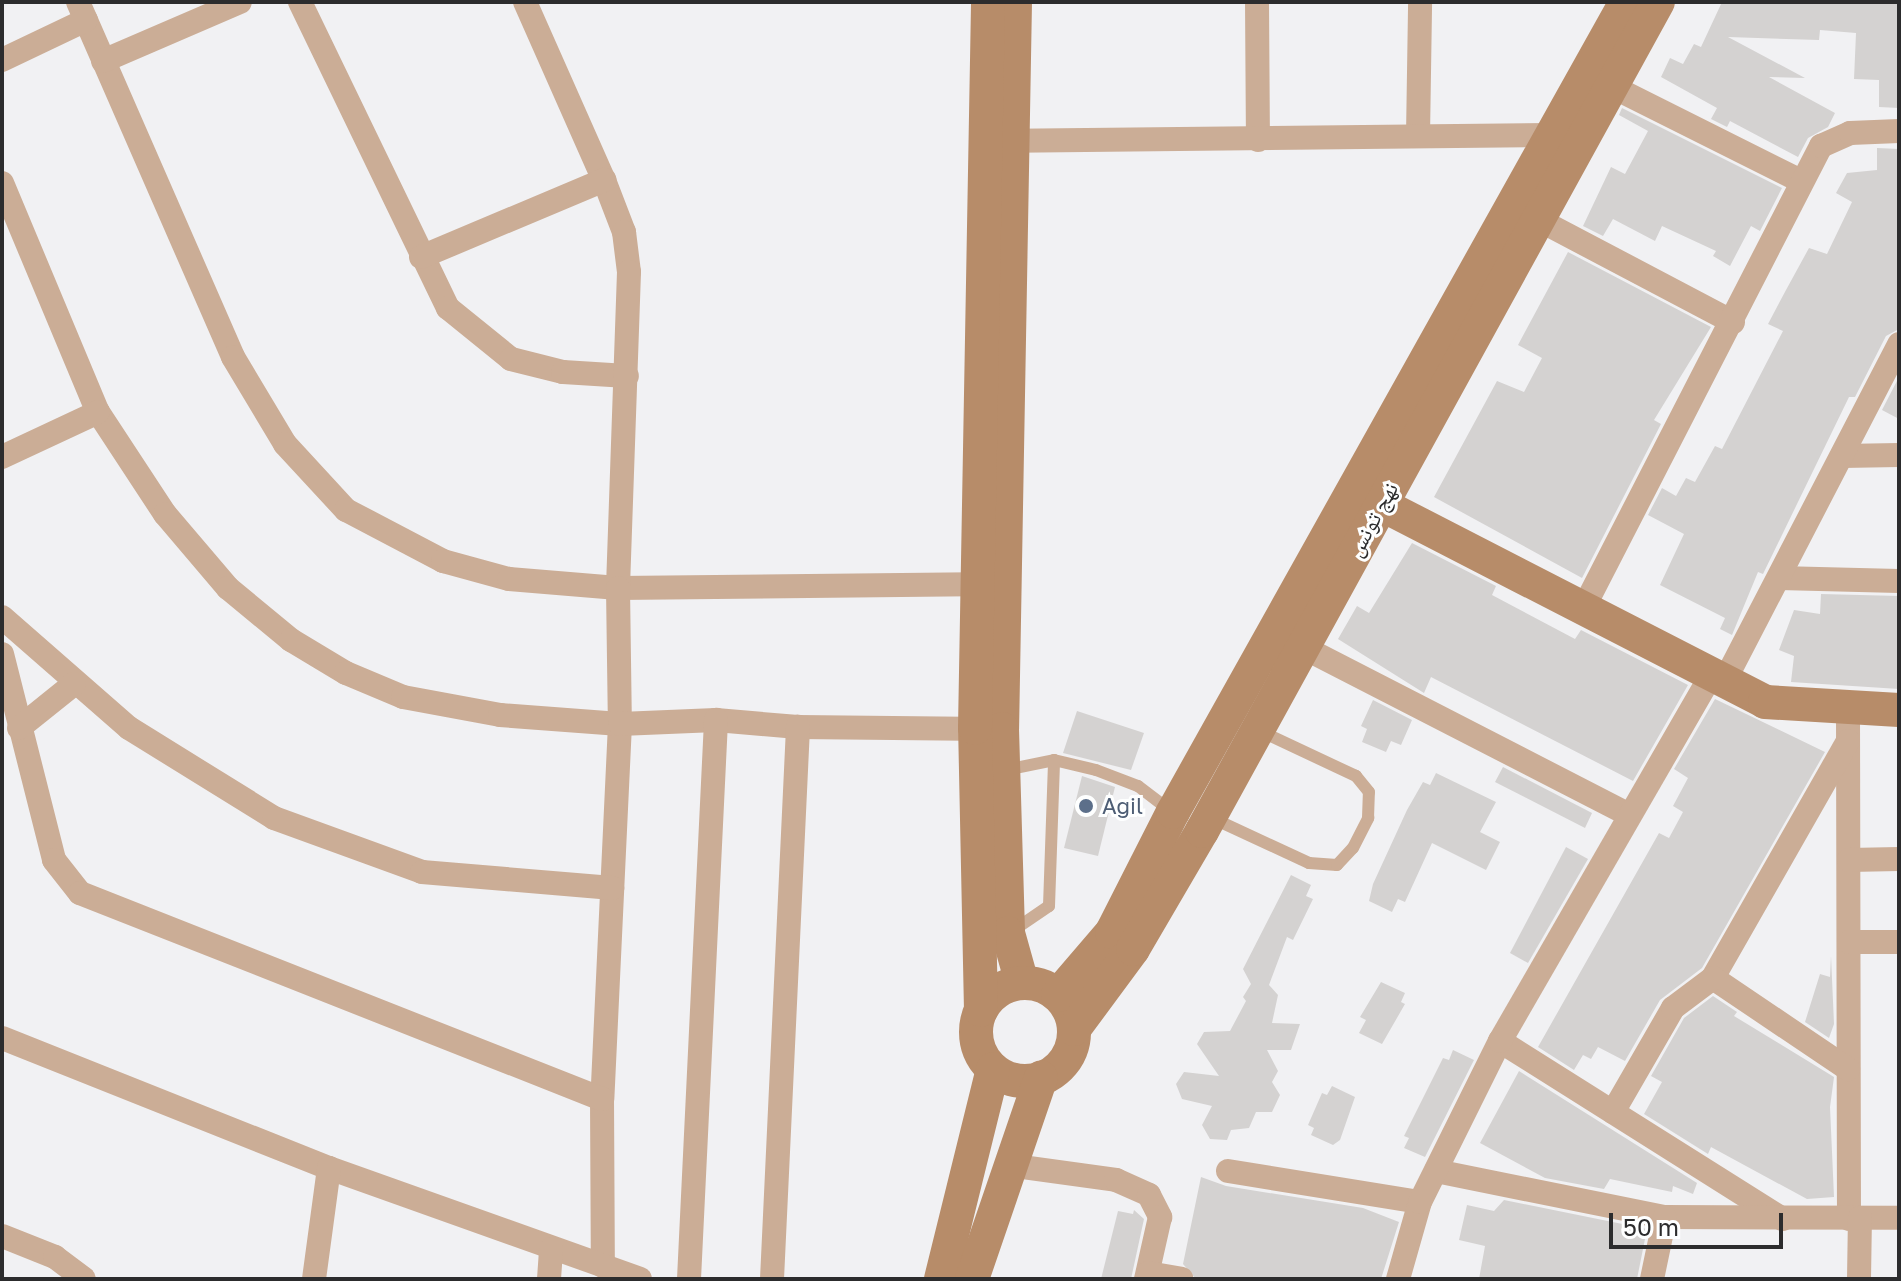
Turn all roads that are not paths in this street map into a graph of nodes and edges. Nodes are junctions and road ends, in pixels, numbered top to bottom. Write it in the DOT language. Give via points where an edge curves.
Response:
graph roads {
  1 [pos="240,2"];
  2 [pos="300,2"];
  3 [pos="525,2"];
  4 [pos="988,2"];
  5 [pos="1015,2"];
  6 [pos="1257,2"];
  7 [pos="1420,2"];
  8 [pos="1626,2"];
  9 [pos="1658,2"];
  10 [pos="82,11"];
  11 [pos="2,60"];
  12 [pos="103,61"];
  13 [pos="1599,81"];
  14 [pos="1899,131"];
  15 [pos="1418,136"];
  16 [pos="1258,140"];
  17 [pos="1000,141"];
  18 [pos="1565,141"];
  19 [pos="604,180"];
  20 [pos="1801,181"];
  21 [pos="2,183"];
  22 [pos="1526,213"];
  23 [pos="11,226"];
  24 [pos="421,257"];
  25 [pos="1733,322"];
  26 [pos="1899,344"];
  27 [pos="627,376"];
  28 [pos="98,412"];
  29 [pos="1899,455"];
  30 [pos="1842,456"];
  31 [pos="2,457"];
  32 [pos="1367,497"];
  33 [pos="1779,578"];
  34 [pos="1899,581"];
  35 [pos="992,584"];
  36 [pos="618,588"];
  37 [pos="1583,609"];
  38 [pos="2,617"];
  39 [pos="1288,640"];
  40 [pos="2,654"];
  41 [pos="1717,680"];
  42 [pos="74,684"];
  43 [pos="1899,710"];
  44 [pos="716,720"];
  45 [pos="620,724"];
  46 [pos="1849,724"];
  47 [pos="798,727"];
  48 [pos="19,728"];
  49 [pos="988,729"];
  50 [pos="1257,730"];
  51 [pos="1054,760"];
  52 [pos="1002,771"];
  53 [pos="1629,815"];
  54 [pos="1192,821"];
  55 [pos="1899,859"];
  56 [pos="1849,860"];
  57 [pos="612,888"];
  58 [pos="1008,933"];
  59 [pos="1849,942"];
  60 [pos="1899,942"];
  61 [pos="1713,978"];
  62 [pos="1022,983"];
  63 [pos="1058,995"];
  64 [pos="981,1010"];
  65 [pos="1074,1029"];
  66 [pos="2,1038"];
  67 [pos="1500,1041"];
  68 [pos="993,1069"];
  69 [pos="1848,1069"];
  70 [pos="1041,1078"];
  71 [pos="602,1099"];
  72 [pos="1613,1112"];
  73 [pos="1008,1165"];
  74 [pos="329,1168"];
  75 [pos="1228,1171"];
  76 [pos="1436,1171"];
  77 [pos="1420,1202"];
  78 [pos="1665,1217"];
  79 [pos="1855,1218"];
  80 [pos="1899,1218"];
  81 [pos="1783,1219"];
  82 [pos="2,1236"];
  83 [pos="551,1249"];
  84 [pos="603,1266"];
  85 [pos="1147,1276"];
  86 [pos="84,1279"];
  87 [pos="314,1279"];
  88 [pos="549,1279"];
  89 [pos="640,1279"];
  90 [pos="689,1279"];
  91 [pos="772,1279"];
  92 [pos="941,1279"];
  93 [pos="972,1279"];
  94 [pos="1181,1279"];
  95 [pos="1398,1279"];
  96 [pos="1652,1279"];
  97 [pos="1859,1279"];
  1 -- 12 [label="street"];
  2 -- 24 [label="street"];
  3 -- 19 [label="street"];
  4 -- 17 [label="street"];
  5 -- 17 [label="street"];
  6 -- 16 [label="street"];
  7 -- 15 [label="street"];
  8 -- 13 [label="street, نهج تونس"];
  9 -- 13 [label="street, نهج تونس"];
  10 -- 11 [label="street"];
  10 -- 12 [label="street"];
  12 -- 36 [label="street" via="233,357 285,444 346,510 443,561 509,579"];
  13 -- 18 [label="street, نهج تونس"];
  13 -- 20 [label="street"];
  14 -- 20 [label="street" via="1834,137 1821,146"];
  15 -- 16 [label="street"];
  15 -- 18 [label="street"];
  16 -- 17 [label="street"];
  17 -- 35 [label="street"];
  18 -- 22 [label="street, نهج تونس"];
  19 -- 24 [label="street"];
  19 -- 27 [label="street" via="624,232 629,272"];
  20 -- 25 [label="street"];
  21 -- 23 [label="street"];
  22 -- 25 [label="street"];
  22 -- 32 [label="street, نهج تونس"];
  23 -- 28 [label="street"];
  24 -- 27 [label="street" via="448,308 511,359 563,372"];
  25 -- 37 [label="street"];
  26 -- 30 [label="street"];
  27 -- 36 [label="street"];
  28 -- 31 [label="street"];
  28 -- 45 [label="street" via="165,514 228,588 291,640 346,673 403,697 500,715"];
  29 -- 30 [label="street"];
  30 -- 33 [label="street"];
  32 -- 37 [label="street"];
  32 -- 39 [label="street, نهج تونس"];
  33 -- 34 [label="street"];
  33 -- 41 [label="street"];
  35 -- 36 [label="street"];
  35 -- 49 [label="street"];
  36 -- 45 [label="street"];
  37 -- 41 [label="street"];
  38 -- 42 [label="street"];
  39 -- 50 [label="street, نهج تونس"];
  39 -- 53 [label="street"];
  39 -- 54 [label="street, نهج تونس"];
  40 -- 48 [label="street"];
  41 -- 46 [label="street" via="1765,702"];
  41 -- 53 [label="street"];
  42 -- 48 [label="street"];
  42 -- 57 [label="street" via="176,761 274,818 352,851 422,872"];
  43 -- 46 [label="street"];
  44 -- 45 [label="street"];
  44 -- 47 [label="street"];
  44 -- 90 [label="street"];
  45 -- 57 [label="street"];
  46 -- 56 [label="street"];
  46 -- 61 [label="street"];
  47 -- 49 [label="street"];
  47 -- 91 [label="street"];
  48 -- 71 [label="street" via="54,860 80,893"];
  49 -- 52 [label="street"];
  49 -- 64 [label="street"];
  50 -- 54 [label="street, نهج تونس"];
  50 -- 54 [label="lane" via="1356,776 1369,792 1368,818 1353,848 1337,865 1309,863"];
  51 -- 52 [label="lane"];
  51 -- 54 [label="lane" via="1119,777"];
  51 -- 58 [label="lane" via="1049,906"];
  52 -- 58 [label="street"];
  53 -- 67 [label="street"];
  54 -- 63 [label="street, نهج تونس" via="1112,932"];
  54 -- 65 [label="street, نهج تونس" via="1133,949"];
  55 -- 56 [label="street"];
  56 -- 59 [label="street"];
  57 -- 71 [label="street"];
  58 -- 62 [label="street"];
  59 -- 60 [label="street"];
  59 -- 69 [label="street"];
  61 -- 69 [label="street"];
  61 -- 72 [label="street" via="1673,1008"];
  62 -- 63 [label="street"];
  62 -- 64 [label="street" via="998,991"];
  63 -- 65 [label="street"];
  64 -- 68 [label="street" via="978,1048"];
  65 -- 70 [label="street" via="1069,1054"];
  66 -- 74 [label="street"];
  67 -- 72 [label="street"];
  67 -- 76 [label="street"];
  68 -- 70 [label="street" via="1015,1080"];
  68 -- 92 [label="street"];
  69 -- 79 [label="street"];
  70 -- 73 [label="street"];
  71 -- 84 [label="street"];
  72 -- 81 [label="street"];
  73 -- 85 [label="street" via="1138,1186 1157,1205 1160,1217"];
  73 -- 93 [label="street"];
  74 -- 83 [label="street"];
  74 -- 87 [label="street"];
  75 -- 77 [label="street"];
  76 -- 77 [label="street"];
  76 -- 78 [label="street"];
  77 -- 95 [label="street"];
  78 -- 81 [label="street"];
  78 -- 96 [label="street"];
  79 -- 80 [label="street"];
  79 -- 81 [label="street"];
  79 -- 97 [label="street"];
  82 -- 86 [label="street" via="55,1257"];
  83 -- 84 [label="street"];
  83 -- 88 [label="street"];
  84 -- 89 [label="street"];
  85 -- 94 [label="street"];
}
